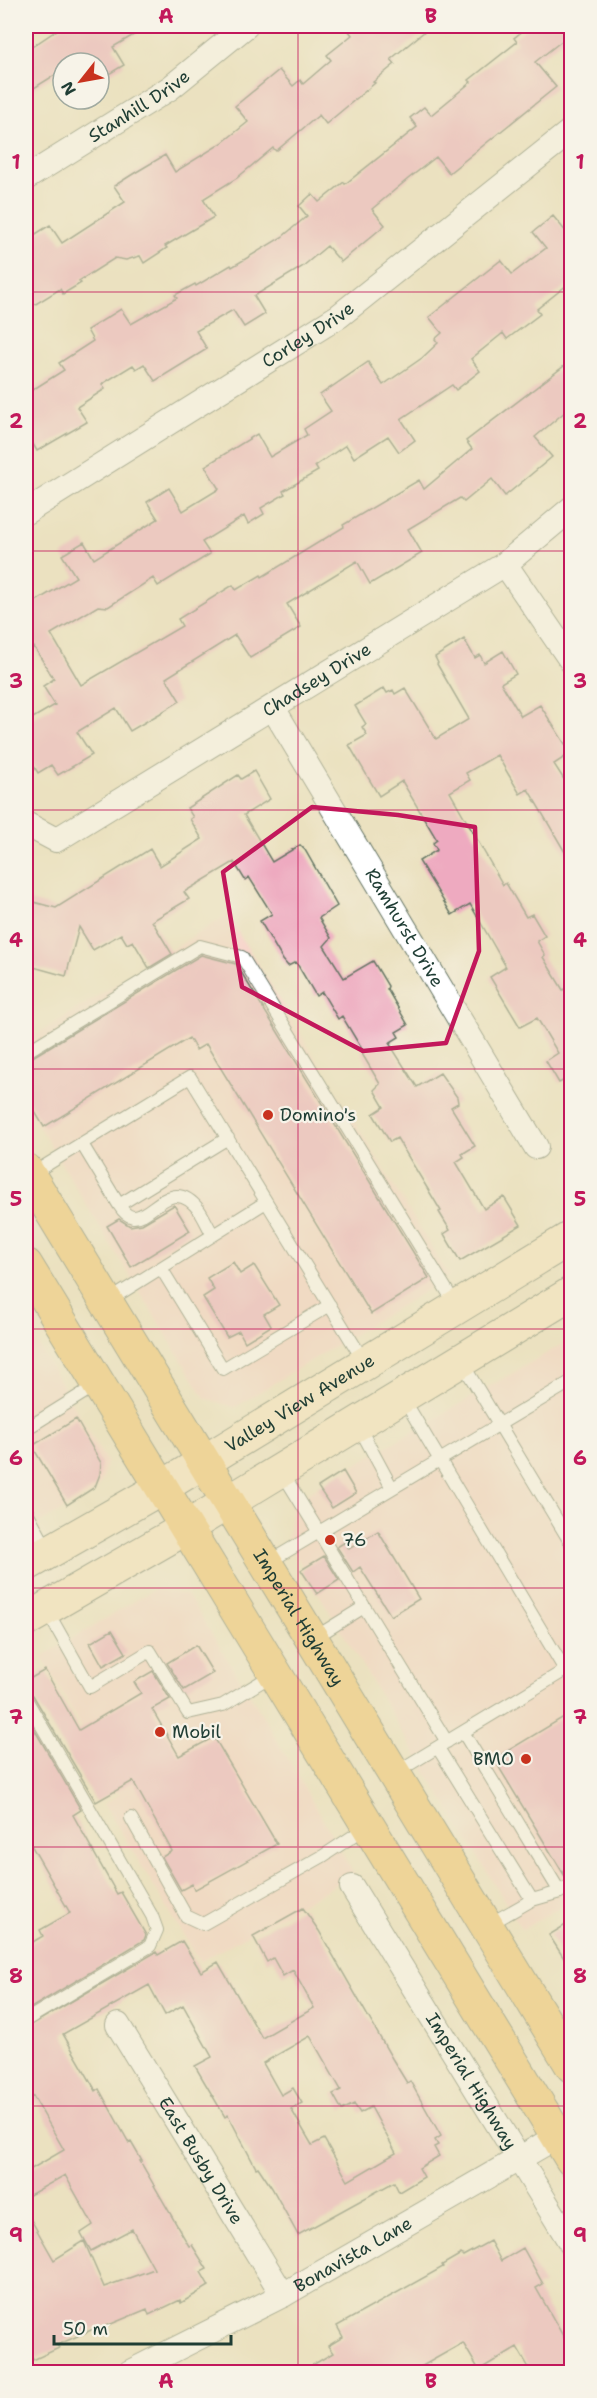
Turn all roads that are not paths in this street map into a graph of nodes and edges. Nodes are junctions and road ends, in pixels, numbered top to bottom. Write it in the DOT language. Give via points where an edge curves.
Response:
graph roads {
  1 [pos="246,26"];
  2 [pos="572,130"];
  3 [pos="26,178"];
  4 [pos="572,508"];
  5 [pos="26,512"];
  6 [pos="506,564"];
  7 [pos="572,662"];
  8 [pos="273,708"];
  9 [pos="26,824"];
  10 [pos="26,1052"];
  11 [pos="228,1138"];
  12 [pos="82,1144"];
  13 [pos="536,1147"];
  14 [pos="27,1173"];
  15 [pos="266,1202"];
  16 [pos="119,1205"];
  17 [pos="213,1235"];
  18 [pos="572,1237"];
  19 [pos="26,1265"];
  20 [pos="161,1268"];
  21 [pos="572,1293"];
  22 [pos="107,1302"];
  23 [pos="330,1305"];
  24 [pos="457,1307"];
  25 [pos="461,1360"];
  26 [pos="366,1363"];
  27 [pos="572,1381"];
  28 [pos="98,1384"];
  29 [pos="402,1396"];
  30 [pos="357,1424"];
  31 [pos="499,1424"];
  32 [pos="26,1429"];
  33 [pos="440,1459"];
  34 [pos="204,1461"];
  35 [pos="281,1470"];
  36 [pos="161,1488"];
  37 [pos="392,1488"];
  38 [pos="229,1502"];
  39 [pos="26,1510"];
  40 [pos="186,1528"];
  41 [pos="318,1531"];
  42 [pos="572,1545"];
  43 [pos="37,1558"];
  44 [pos="266,1564"];
  45 [pos="364,1607"];
  46 [pos="35,1614"];
  47 [pos="312,1639"];
  48 [pos="568,1668"];
  49 [pos="274,1673"];
  50 [pos="26,1699"];
  51 [pos="463,1732"];
  52 [pos="443,1745"];
  53 [pos="394,1773"];
  54 [pos="131,1818"];
  55 [pos="368,1827"];
  56 [pos="572,1884"];
  57 [pos="352,1887"];
  58 [pos="560,1892"];
  59 [pos="532,1900"];
  60 [pos="487,1926"];
  61 [pos="443,1950"];
  62 [pos="26,2020"];
  63 [pos="118,2025"];
  64 [pos="572,2066"];
  65 [pos="567,2141"];
  66 [pos="519,2159"];
  67 [pos="572,2245"];
  68 [pos="283,2295"];
  69 [pos="130,2373"];
  1 -- 3 [label="street, Stanhill Drive" via="170,88"];
  2 -- 5 [label="street, Corley Drive" via="339,316"];
  4 -- 6 [label="street, Chadsey Drive"];
  6 -- 7 [label="street"];
  6 -- 8 [label="street, Chadsey Drive"];
  8 -- 9 [label="street, Chadsey Drive" via="56,840"];
  8 -- 13 [label="street, Ramhurst Drive"];
  10 -- 24 [label="lane" via="200,946 242,957"];
  11 -- 12 [label="lane" via="190,1077"];
  11 -- 15 [label="lane"];
  11 -- 16 [label="lane"];
  12 -- 14 [label="lane"];
  12 -- 16 [label="lane"];
  14 -- 22 [label="main road, Imperial Highway"];
  15 -- 17 [label="lane"];
  15 -- 23 [label="lane"];
  16 -- 17 [label="lane" via="132,1217 168,1197 178,1197 199,1210"];
  17 -- 20 [label="lane"];
  18 -- 24 [label="main road, Valley View Avenue"];
  19 -- 28 [label="main road"];
  20 -- 22 [label="lane"];
  20 -- 23 [label="lane" via="223,1369"];
  21 -- 25 [label="main road"];
  22 -- 34 [label="main road, Imperial Highway"];
  23 -- 26 [label="lane"];
  24 -- 26 [label="main road, Valley View Avenue"];
  25 -- 29 [label="main road"];
  25 -- 31 [label="lane"];
  26 -- 34 [label="main road, Valley View Avenue"];
  27 -- 31 [label="lane"];
  28 -- 32 [label="lane"];
  28 -- 36 [label="main road"];
  29 -- 30 [label="main road"];
  29 -- 33 [label="lane"];
  30 -- 35 [label="main road"];
  30 -- 37 [label="lane"];
  31 -- 33 [label="lane"];
  31 -- 42 [label="lane"];
  33 -- 37 [label="lane"];
  33 -- 48 [label="lane"];
  34 -- 36 [label="main road, Valley View Avenue"];
  34 -- 38 [label="main road, Imperial Highway"];
  35 -- 38 [label="main road"];
  35 -- 41 [label="lane"];
  36 -- 40 [label="main road"];
  36 -- 43 [label="main road, Valley View Avenue"];
  37 -- 41 [label="lane"];
  38 -- 40 [label="main road"];
  38 -- 44 [label="main road, Imperial Highway"];
  39 -- 43 [label="lane"];
  40 -- 46 [label="main road"];
  40 -- 49 [label="main road"];
  41 -- 44 [label="lane"];
  41 -- 45 [label="lane"];
  44 -- 47 [label="main road, Imperial Highway"];
  45 -- 47 [label="lane"];
  45 -- 52 [label="lane"];
  46 -- 49 [label="lane" via="90,1687 150,1651 188,1713 223,1705"];
  47 -- 53 [label="main road, Imperial Highway"];
  48 -- 51 [label="lane"];
  49 -- 55 [label="main road"];
  50 -- 62 [label="lane" via="157,1930 150,1946"];
  51 -- 52 [label="lane"];
  51 -- 58 [label="lane"];
  52 -- 53 [label="lane"];
  52 -- 59 [label="lane"];
  53 -- 60 [label="main road, Imperial Highway"];
  54 -- 55 [label="lane" via="186,1916 203,1924"];
  55 -- 61 [label="main road"];
  56 -- 58 [label="lane"];
  57 -- 66 [label="street, Imperial Highway"];
  58 -- 59 [label="lane"];
  59 -- 60 [label="lane"];
  60 -- 61 [label="main road"];
  60 -- 64 [label="main road, Imperial Highway"];
  61 -- 65 [label="main road"];
  63 -- 68 [label="street, East Busby Drive"];
  65 -- 66 [label="street, Bonavista Lane"];
  66 -- 67 [label="street, Imperial Highway"];
  66 -- 68 [label="street, Bonavista Lane"];
  68 -- 69 [label="street, Bonavista Lane"];
}
